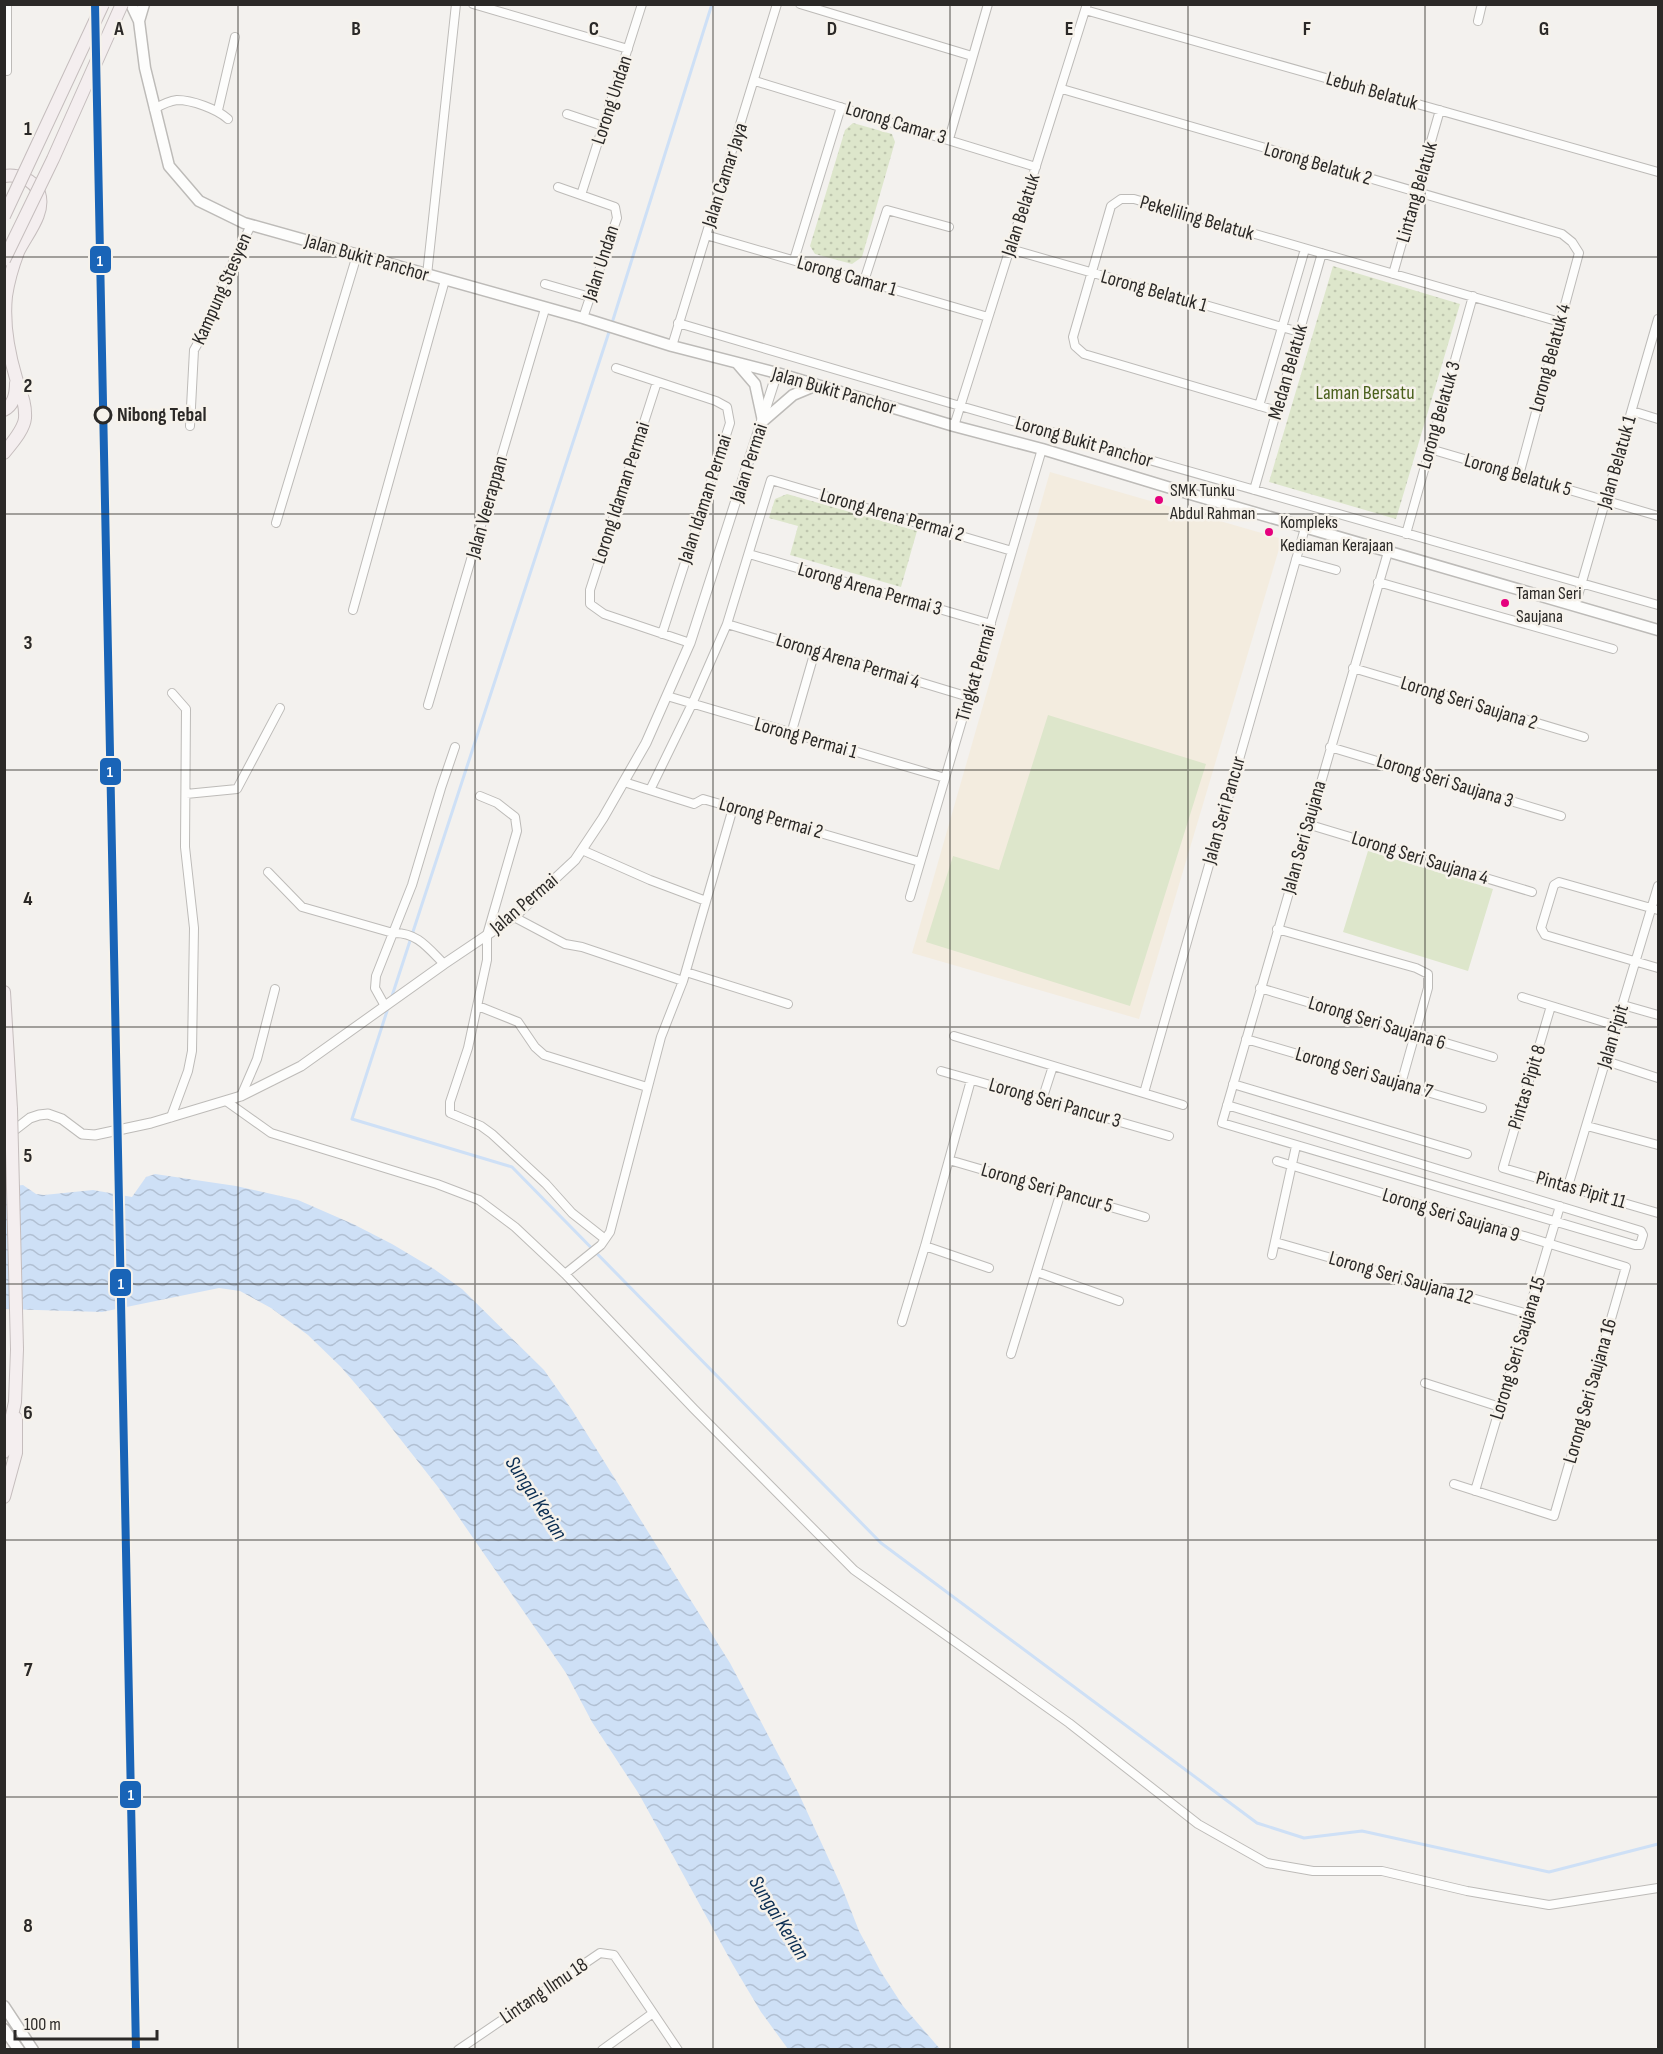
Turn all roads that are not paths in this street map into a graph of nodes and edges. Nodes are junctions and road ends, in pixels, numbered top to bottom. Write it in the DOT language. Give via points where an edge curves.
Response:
graph roads {
  1 [pos="7,4"];
  2 [pos="104,4"];
  3 [pos="122,4"];
  4 [pos="131,4"];
  5 [pos="144,4"];
  6 [pos="456,4"];
  7 [pos="473,4"];
  8 [pos="642,4"];
  9 [pos="777,4"];
  10 [pos="800,4"];
  11 [pos="988,4"];
  12 [pos="1482,4"];
  13 [pos="1086,7"];
  14 [pos="139,21"];
  15 [pos="1478,21"];
  16 [pos="235,37"];
  17 [pos="628,49"];
  18 [pos="972,56"];
  19 [pos="7,71"];
  20 [pos="755,81"];
  21 [pos="1062,89"];
  22 [pos="841,107"];
  23 [pos="154,109"];
  24 [pos="218,110"];
  25 [pos="1440,110"];
  26 [pos="567,114"];
  27 [pos="228,119"];
  28 [pos="603,126"];
  29 [pos="949,139"];
  30 [pos="1036,167"];
  31 [pos="1659,172"];
  32 [pos="4,176"];
  33 [pos="558,187"];
  34 [pos="1417,192"];
  35 [pos="581,195"];
  36 [pos="4,216"];
  37 [pos="251,225"];
  38 [pos="949,227"];
  39 [pos="705,235"];
  40 [pos="1572,242"];
  41 [pos="1010,249"];
  42 [pos="1305,249"];
  43 [pos="1322,253"];
  44 [pos="357,255"];
  45 [pos="4,260"];
  46 [pos="794,260"];
  47 [pos="1092,273"];
  48 [pos="1394,274"];
  49 [pos="427,275"];
  50 [pos="445,280"];
  51 [pos="864,280"];
  52 [pos="545,284"];
  53 [pos="1473,296"];
  54 [pos="590,297"];
  55 [pos="545,309"];
  56 [pos="988,317"];
  57 [pos="583,318"];
  58 [pos="1659,319"];
  59 [pos="1560,321"];
  60 [pos="678,323"];
  61 [pos="1282,328"];
  62 [pos="1657,329"];
  63 [pos="1299,332"];
  64 [pos="672,346"];
  65 [pos="736,363"];
  66 [pos="616,368"];
  67 [pos="777,374"];
  68 [pos="16,380"];
  69 [pos="657,382"];
  70 [pos="817,385"];
  71 [pos="960,406"];
  72 [pos="1259,406"];
  73 [pos="4,410"];
  74 [pos="1277,411"];
  75 [pos="1632,411"];
  76 [pos="1659,419"];
  77 [pos="763,421"];
  78 [pos="190,426"];
  79 [pos="954,426"];
  80 [pos="1042,449"];
  81 [pos="1430,449"];
  82 [pos="4,453"];
  83 [pos="1519,475"];
  84 [pos="1254,490"];
  85 [pos="1606,500"];
  86 [pos="1659,516"];
  87 [pos="276,523"];
  88 [pos="1305,528"];
  89 [pos="1406,534"];
  90 [pos="1012,551"];
  91 [pos="1388,552"];
  92 [pos="748,554"];
  93 [pos="1296,559"];
  94 [pos="1336,570"];
  95 [pos="1378,582"];
  96 [pos="1582,584"];
  97 [pos="1659,605"];
  98 [pos="1575,606"];
  99 [pos="353,610"];
  100 [pos="727,624"];
  101 [pos="991,624"];
  102 [pos="1659,630"];
  103 [pos="663,634"];
  104 [pos="690,643"];
  105 [pos="1613,649"];
  106 [pos="815,651"];
  107 [pos="1353,668"];
  108 [pos="172,693"];
  109 [pos="667,696"];
  110 [pos="969,697"];
  111 [pos="692,704"];
  112 [pos="428,705"];
  113 [pos="280,708"];
  114 [pos="791,734"];
  115 [pos="1584,737"];
  116 [pos="455,747"];
  117 [pos="1330,747"];
  118 [pos="945,778"];
  119 [pos="624,782"];
  120 [pos="650,790"];
  121 [pos="186,794"];
  122 [pos="480,796"];
  123 [pos="733,808"];
  124 [pos="1561,816"];
  125 [pos="1307,824"];
  126 [pos="582,850"];
  127 [pos="920,862"];
  128 [pos="268,872"];
  129 [pos="1659,886"];
  130 [pos="1532,892"];
  131 [pos="910,897"];
  132 [pos="706,901"];
  133 [pos="1655,909"];
  134 [pos="514,916"];
  135 [pos="1277,929"];
  136 [pos="393,933"];
  137 [pos="487,935"];
  138 [pos="1636,962"];
  139 [pos="444,964"];
  140 [pos="1659,968"];
  141 [pos="686,972"];
  142 [pos="683,981"];
  143 [pos="1260,988"];
  144 [pos="275,989"];
  145 [pos="4,992"];
  146 [pos="1522,998"];
  147 [pos="788,1004"];
  148 [pos="1623,1005"];
  149 [pos="385,1006"];
  150 [pos="478,1006"];
  151 [pos="1551,1006"];
  152 [pos="1659,1015"];
  153 [pos="1617,1026"];
  154 [pos="1416,1034"];
  155 [pos="954,1036"];
  156 [pos="1246,1039"];
  157 [pos="1493,1057"];
  158 [pos="1606,1061"];
  159 [pos="1053,1066"];
  160 [pos="941,1071"];
  161 [pos="1659,1078"];
  162 [pos="971,1080"];
  163 [pos="1233,1084"];
  164 [pos="1401,1084"];
  165 [pos="647,1087"];
  166 [pos="1144,1093"];
  167 [pos="241,1096"];
  168 [pos="1042,1100"];
  169 [pos="226,1101"];
  170 [pos="1183,1105"];
  171 [pos="1227,1105"];
  172 [pos="1482,1108"];
  173 [pos="171,1117"];
  174 [pos="1587,1126"];
  175 [pos="1168,1136"];
  176 [pos="4,1138"];
  177 [pos="1659,1145"];
  178 [pos="1296,1146"];
  179 [pos="1467,1154"];
  180 [pos="949,1160"];
  181 [pos="1276,1161"];
  182 [pos="1292,1167"];
  183 [pos="1503,1168"];
  184 [pos="1568,1186"];
  185 [pos="1061,1192"];
  186 [pos="1560,1206"];
  187 [pos="1659,1214"];
  188 [pos="1145,1217"];
  189 [pos="1555,1222"];
  190 [pos="603,1242"];
  191 [pos="1275,1242"];
  192 [pos="1549,1244"];
  193 [pos="925,1246"];
  194 [pos="1272,1255"];
  195 [pos="1626,1267"];
  196 [pos="989,1268"];
  197 [pos="1037,1272"];
  198 [pos="565,1274"];
  199 [pos="1119,1301"];
  200 [pos="1528,1314"];
  201 [pos="902,1322"];
  202 [pos="1011,1354"];
  203 [pos="1425,1383"];
  204 [pos="15,1402"];
  205 [pos="1500,1407"];
  206 [pos="4,1452"];
  207 [pos="1454,1484"];
  208 [pos="1475,1491"];
  209 [pos="4,1497"];
  210 [pos="1659,1888"];
  211 [pos="4,2006"];
  212 [pos="653,2013"];
  213 [pos="4,2029"];
  214 [pos="19,2049"];
  215 [pos="33,2049"];
  216 [pos="458,2049"];
  217 [pos="602,2049"];
  218 [pos="678,2049"];
  1 -- 19 [label="street"];
  2 -- 36 [label="highway, bridge"];
  3 -- 45 [label="highway, bridge"];
  4 -- 14 [label="main road, Jalan Bukit Panchor"];
  5 -- 14 [label="main road, Jalan Bukit Panchor"];
  6 -- 49 [label="street"];
  7 -- 17 [label="street"];
  8 -- 17 [label="street, Lorong Undan"];
  9 -- 20 [label="street, Jalan Camar Jaya"];
  10 -- 18 [label="street"];
  11 -- 18 [label="street"];
  12 -- 15 [label="street"];
  13 -- 21 [label="street, Jalan Belatuk"];
  13 -- 25 [label="street, Lebuh Belatuk"];
  14 -- 23 [label="main road, Jalan Bukit Panchor"];
  16 -- 24 [label="street"];
  17 -- 28 [label="street, Lorong Undan"];
  18 -- 29 [label="street"];
  20 -- 22 [label="street, Lorong Camar 3"];
  20 -- 39 [label="street, Jalan Camar Jaya"];
  21 -- 30 [label="street, Jalan Belatuk"];
  21 -- 34 [label="street, Lorong Belatuk 2"];
  22 -- 29 [label="street, Lorong Camar 3"];
  22 -- 46 [label="street"];
  23 -- 24 [label="street" via="179,100"];
  23 -- 37 [label="main road, Jalan Bukit Panchor" via="169,166 175,174 199,201"];
  24 -- 27 [label="street"];
  25 -- 31 [label="street, Lebuh Belatuk"];
  25 -- 34 [label="street, Lintang Belatuk"];
  26 -- 28 [label="street"];
  28 -- 35 [label="street, Lorong Undan"];
  29 -- 30 [label="street, Lorong Camar 3"];
  30 -- 41 [label="street, Jalan Belatuk"];
  32 -- 68 [label="highway" via="21,177 33,183 40,201 17,254 6,294 5,323"];
  33 -- 35 [label="street"];
  34 -- 40 [label="street, Lorong Belatuk 2" via="1562,234"];
  34 -- 48 [label="street, Lintang Belatuk"];
  35 -- 54 [label="street, Jalan Undan" via="615,207 617,218"];
  37 -- 44 [label="main road, Jalan Bukit Panchor"];
  37 -- 78 [label="street, Kampung Stesyen" via="194,351"];
  38 -- 51 [label="street" via="887,210"];
  39 -- 46 [label="street, Lorong Camar 1"];
  39 -- 60 [label="street, Jalan Camar Jaya"];
  40 -- 59 [label="street, Lorong Belatuk 4" via="1579,253"];
  41 -- 47 [label="street, Lorong Belatuk 1"];
  41 -- 56 [label="street, Jalan Belatuk"];
  42 -- 43 [label="street, Pekeliling Belatuk"];
  42 -- 47 [label="street, Pekeliling Belatuk" via="1134,199 1121,199 1111,206"];
  42 -- 61 [label="street, Medan Belatuk"];
  43 -- 48 [label="street, Pekeliling Belatuk"];
  43 -- 63 [label="street, Medan Belatuk"];
  44 -- 49 [label="main road, Jalan Bukit Panchor"];
  44 -- 87 [label="street"];
  46 -- 51 [label="street, Lorong Camar 1"];
  47 -- 61 [label="street, Lorong Belatuk 1"];
  47 -- 72 [label="street, Pekeliling Belatuk" via="1073,337 1075,346 1084,354"];
  48 -- 53 [label="street, Pekeliling Belatuk"];
  49 -- 50 [label="main road, Jalan Bukit Panchor"];
  50 -- 55 [label="main road, Jalan Bukit Panchor"];
  50 -- 99 [label="street"];
  51 -- 56 [label="street, Lorong Camar 1"];
  52 -- 54 [label="street"];
  53 -- 59 [label="street, Pekeliling Belatuk"];
  53 -- 81 [label="street, Lorong Belatuk 3"];
  54 -- 57 [label="street, Jalan Undan"];
  55 -- 57 [label="main road, Jalan Bukit Panchor"];
  55 -- 112 [label="street, Jalan Veerappan"];
  56 -- 71 [label="street, Jalan Belatuk"];
  57 -- 64 [label="main road, Jalan Bukit Panchor"];
  58 -- 62 [label="street, Jalan Belatuk 1"];
  59 -- 83 [label="street, Lorong Belatuk 4"];
  60 -- 64 [label="street, Jalan Camar Jaya"];
  60 -- 71 [label="street, Jalan Bukit Panchor"];
  61 -- 63 [label="street, Lorong Belatuk 1"];
  61 -- 72 [label="street, Medan Belatuk"];
  62 -- 75 [label="street, Jalan Belatuk 1"];
  63 -- 74 [label="street, Medan Belatuk"];
  64 -- 65 [label="main road, Jalan Bukit Panchor"];
  65 -- 67 [label="main road, Jalan Bukit Panchor"];
  65 -- 77 [label="main road" via="755,384"];
  66 -- 69 [label="street, Jalan Idaman Permai"];
  67 -- 70 [label="main road, Jalan Bukit Panchor"];
  67 -- 77 [label="street, Jalan Permai"];
  68 -- 73 [label="highway" via="13,401"];
  68 -- 82 [label="highway" via="23,395 25,418"];
  69 -- 103 [label="street, Lorong Idaman Permai" via="590,590 590,604 604,614"];
  69 -- 103 [label="street, Jalan Idaman Permai" via="716,400 727,407 730,423"];
  70 -- 77 [label="main road" via="793,395"];
  70 -- 79 [label="main road, Jalan Bukit Panchor"];
  71 -- 79 [label="street, Jalan Belatuk"];
  71 -- 84 [label="street, Lorong Bukit Panchor"];
  72 -- 74 [label="street, Pekeliling Belatuk"];
  74 -- 84 [label="street, Medan Belatuk"];
  75 -- 76 [label="street"];
  75 -- 85 [label="street, Jalan Belatuk 1"];
  77 -- 104 [label="street, Jalan Permai"];
  79 -- 80 [label="main road, Jalan Bukit Panchor"];
  80 -- 88 [label="main road, Jalan Bukit Panchor"];
  80 -- 90 [label="street, Tingkat Permai"];
  81 -- 83 [label="street, Lorong Belatuk 5"];
  81 -- 89 [label="street, Lorong Belatuk 3"];
  83 -- 85 [label="street, Lorong Belatuk 5"];
  84 -- 89 [label="street, Lorong Bukit Panchor"];
  85 -- 86 [label="street, Lorong Belatuk 5"];
  85 -- 96 [label="street, Jalan Belatuk 1"];
  88 -- 91 [label="main road, Jalan Bukit Panchor"];
  88 -- 93 [label="street, Jalan Seri Pancur"];
  89 -- 96 [label="street, Lorong Bukit Panchor"];
  90 -- 92 [label="street, Lorong Arena Permai 2" via="771,480"];
  90 -- 101 [label="street, Tingkat Permai"];
  91 -- 95 [label="street, Jalan Seri Saujana"];
  91 -- 98 [label="main road, Jalan Bukit Panchor"];
  92 -- 100 [label="street"];
  92 -- 101 [label="street, Lorong Arena Permai 3"];
  93 -- 94 [label="street"];
  93 -- 166 [label="street, Jalan Seri Pancur"];
  95 -- 105 [label="street"];
  95 -- 107 [label="street, Jalan Seri Saujana"];
  96 -- 97 [label="street, Lorong Bukit Panchor"];
  96 -- 98 [label="street, Jalan Belatuk 1"];
  98 -- 102 [label="main road, Jalan Bukit Panchor"];
  100 -- 106 [label="street, Lorong Arena Permai 4"];
  100 -- 111 [label="street"];
  101 -- 110 [label="street, Tingkat Permai"];
  103 -- 104 [label="street"];
  104 -- 109 [label="street, Jalan Permai"];
  106 -- 110 [label="street, Lorong Arena Permai 4"];
  106 -- 114 [label="street"];
  107 -- 115 [label="street, Lorong Seri Saujana 2"];
  107 -- 117 [label="street, Jalan Seri Saujana"];
  108 -- 121 [label="street" via="186,709"];
  109 -- 111 [label="street, Lorong Permai 1"];
  109 -- 119 [label="street, Jalan Permai"];
  110 -- 118 [label="street, Tingkat Permai"];
  111 -- 114 [label="street, Lorong Permai 1"];
  111 -- 120 [label="street"];
  113 -- 121 [label="street" via="237,789"];
  114 -- 118 [label="street, Lorong Permai 1"];
  116 -- 136 [label="street"];
  117 -- 124 [label="street, Lorong Seri Saujana 3"];
  117 -- 125 [label="street, Jalan Seri Saujana"];
  118 -- 127 [label="street, Tingkat Permai"];
  119 -- 120 [label="street, Lorong Permai 2"];
  119 -- 126 [label="street, Jalan Permai"];
  120 -- 123 [label="street, Lorong Permai 2" via="694,804 704,799"];
  121 -- 173 [label="street" via="185,847 194,928 192,1051"];
  122 -- 137 [label="street" via="515,817 517,831"];
  123 -- 127 [label="street, Lorong Permai 2"];
  123 -- 132 [label="street"];
  125 -- 130 [label="street, Lorong Seri Saujana 4"];
  125 -- 135 [label="street, Jalan Seri Saujana"];
  126 -- 132 [label="street"];
  126 -- 134 [label="street, Jalan Permai"];
  127 -- 131 [label="street, Tingkat Permai"];
  128 -- 136 [label="street" via="302,907"];
  129 -- 133 [label="street, Jalan Pipit"];
  132 -- 141 [label="street"];
  133 -- 138 [label="street, Jalan Pipit"];
  133 -- 138 [label="street" via="1562,882 1554,885 1541,928 1545,935"];
  134 -- 137 [label="street, Jalan Permai"];
  134 -- 142 [label="street" via="565,944"];
  135 -- 143 [label="street, Jalan Seri Saujana"];
  135 -- 154 [label="street" via="1416,968 1428,975"];
  136 -- 139 [label="street" via="417,938"];
  136 -- 149 [label="street" via="376,976 375,988"];
  137 -- 139 [label="street, Jalan Permai"];
  137 -- 150 [label="street" via="487,960"];
  138 -- 140 [label="street"];
  138 -- 148 [label="street, Jalan Pipit"];
  139 -- 149 [label="street, Jalan Permai"];
  141 -- 142 [label="street"];
  141 -- 147 [label="street"];
  142 -- 165 [label="street"];
  143 -- 154 [label="street, Lorong Seri Saujana 6"];
  143 -- 156 [label="street, Jalan Seri Saujana"];
  144 -- 167 [label="street" via="257,1059"];
  145 -- 204 [label="highway, bridge" via="11,1109"];
  146 -- 151 [label="street"];
  148 -- 152 [label="street"];
  148 -- 153 [label="street, Jalan Pipit"];
  149 -- 167 [label="street, Jalan Permai" via="301,1066"];
  150 -- 165 [label="street" via="518,1022 544,1055"];
  150 -- 190 [label="street" via="450,1113 492,1134"];
  151 -- 153 [label="street"];
  151 -- 183 [label="street, Pintas Pipit 8"];
  153 -- 158 [label="street, Jalan Pipit"];
  154 -- 157 [label="street, Lorong Seri Saujana 6"];
  154 -- 164 [label="street"];
  155 -- 159 [label="street"];
  156 -- 163 [label="street, Jalan Seri Saujana"];
  156 -- 164 [label="street, Lorong Seri Saujana 7"];
  158 -- 161 [label="street"];
  158 -- 174 [label="street, Jalan Pipit"];
  159 -- 166 [label="street"];
  159 -- 168 [label="street"];
  160 -- 162 [label="street, Lorong Seri Pancur 3"];
  162 -- 168 [label="street, Lorong Seri Pancur 3"];
  162 -- 180 [label="street"];
  163 -- 171 [label="street, Jalan Seri Saujana"];
  163 -- 179 [label="street"];
  164 -- 172 [label="street, Lorong Seri Saujana 7"];
  165 -- 190 [label="street" via="610,1232"];
  166 -- 170 [label="street"];
  167 -- 169 [label="street, Jalan Permai"];
  168 -- 175 [label="street, Lorong Seri Pancur 3"];
  169 -- 173 [label="street, Jalan Permai"];
  169 -- 198 [label="street" via="271,1133 479,1200 515,1227"];
  171 -- 178 [label="street, Jalan Seri Saujana" via="1222,1124"];
  171 -- 186 [label="street"];
  173 -- 176 [label="street, Jalan Permai" via="87,1135 62,1119 39,1115"];
  174 -- 177 [label="street"];
  174 -- 184 [label="street, Jalan Pipit"];
  178 -- 182 [label="street"];
  178 -- 189 [label="street"];
  180 -- 185 [label="street, Lorong Seri Pancur 5"];
  180 -- 193 [label="street"];
  181 -- 182 [label="street, Lorong Seri Saujana 9"];
  182 -- 191 [label="street"];
  182 -- 192 [label="street, Lorong Seri Saujana 9"];
  183 -- 184 [label="street, Pintas Pipit 11"];
  184 -- 187 [label="street, Pintas Pipit 11"];
  185 -- 188 [label="street, Lorong Seri Pancur 5"];
  185 -- 197 [label="street"];
  186 -- 189 [label="street, Lorong Seri Saujana 15"];
  186 -- 189 [label="street" via="1641,1231 1643,1235 1638,1246"];
  189 -- 192 [label="street, Lorong Seri Saujana 15"];
  190 -- 198 [label="street"];
  191 -- 194 [label="street"];
  191 -- 200 [label="street, Lorong Seri Saujana 12"];
  192 -- 195 [label="street, Lorong Seri Saujana 9"];
  192 -- 200 [label="street, Lorong Seri Saujana 15"];
  193 -- 196 [label="street"];
  193 -- 201 [label="street"];
  195 -- 208 [label="street, Lorong Seri Saujana 16" via="1554,1516"];
  197 -- 199 [label="street"];
  197 -- 202 [label="street"];
  198 -- 210 [label="street" via="854,1570 1069,1723 1198,1824 1268,1863 1312,1871 1382,1871 1549,1905"];
  200 -- 205 [label="street, Lorong Seri Saujana 15"];
  203 -- 205 [label="street"];
  204 -- 206 [label="highway"];
  204 -- 209 [label="highway" via="16,1453"];
  205 -- 208 [label="street, Lorong Seri Saujana 15"];
  207 -- 208 [label="street"];
  211 -- 215 [label="main road"];
  212 -- 216 [label="street, Lintang Ilmu 18" via="614,1955 600,1953"];
  212 -- 217 [label="street"];
  212 -- 218 [label="street"];
  213 -- 214 [label="main road"];
}
